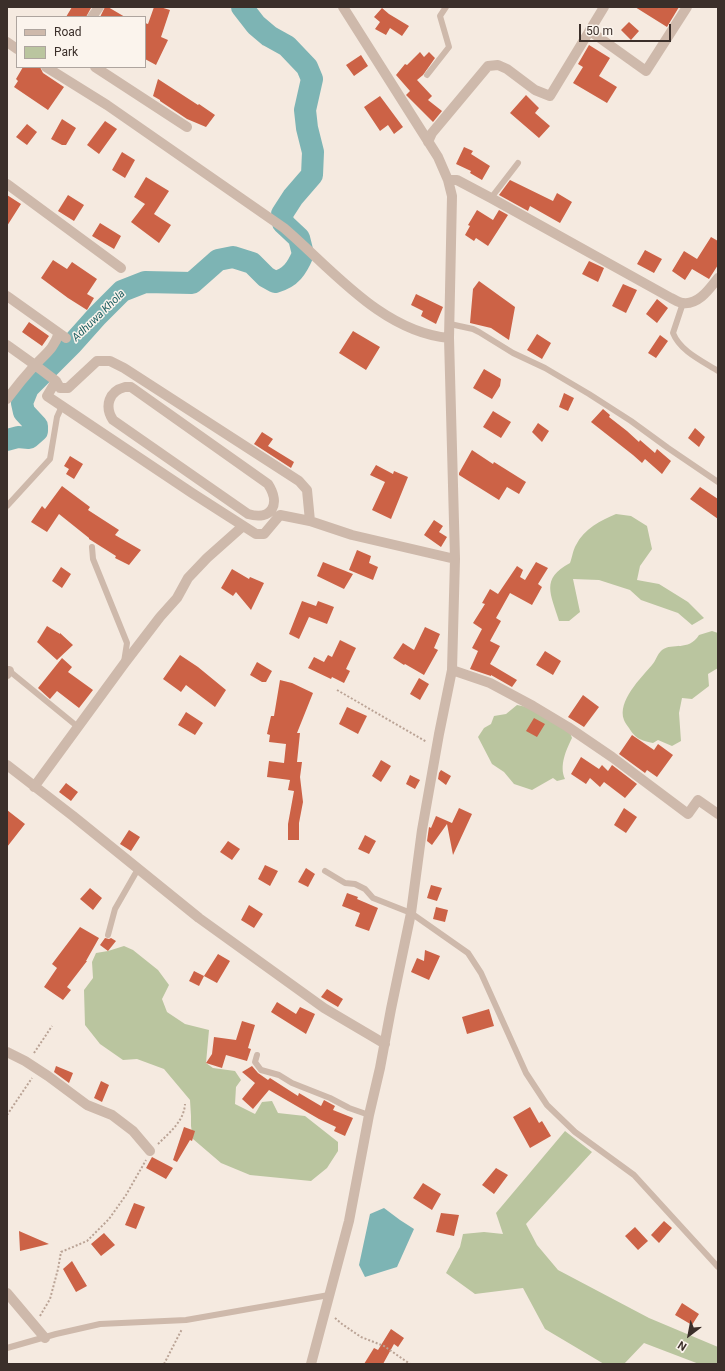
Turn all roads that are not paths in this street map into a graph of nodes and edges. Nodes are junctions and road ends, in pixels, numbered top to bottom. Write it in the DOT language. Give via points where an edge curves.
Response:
graph roads {
  1 [pos="99,7"];
  2 [pos="343,7"];
  3 [pos="446,7"];
  4 [pos="604,7"];
  5 [pos="687,7"];
  6 [pos="93,16"];
  7 [pos="590,30"];
  8 [pos="7,42"];
  9 [pos="16,48"];
  10 [pos="48,68"];
  11 [pos="96,68"];
  12 [pos="427,75"];
  13 [pos="187,127"];
  14 [pos="428,142"];
  15 [pos="518,163"];
  16 [pos="448,180"];
  17 [pos="7,184"];
  18 [pos="492,198"];
  19 [pos="121,268"];
  20 [pos="718,278"];
  21 [pos="7,296"];
  22 [pos="683,303"];
  23 [pos="450,324"];
  24 [pos="449,338"];
  25 [pos="7,345"];
  26 [pos="37,366"];
  27 [pos="718,371"];
  28 [pos="54,380"];
  29 [pos="7,399"];
  30 [pos="62,406"];
  31 [pos="113,420"];
  32 [pos="718,482"];
  33 [pos="7,506"];
  34 [pos="310,522"];
  35 [pos="243,526"];
  36 [pos="92,547"];
  37 [pos="455,559"];
  38 [pos="124,664"];
  39 [pos="452,670"];
  40 [pos="8,671"];
  41 [pos="78,727"];
  42 [pos="7,765"];
  43 [pos="34,787"];
  44 [pos="718,814"];
  45 [pos="138,869"];
  46 [pos="325,871"];
  47 [pos="411,913"];
  48 [pos="108,935"];
  49 [pos="385,1044"];
  50 [pos="7,1052"];
  51 [pos="257,1055"];
  52 [pos="369,1115"];
  53 [pos="150,1151"];
  54 [pos="718,1268"];
  55 [pos="7,1293"];
  56 [pos="329,1295"];
  57 [pos="45,1338"];
  58 [pos="7,1348"];
  59 [pos="311,1364"];
  1 -- 6 [label="street"];
  2 -- 14 [label="street"];
  3 -- 12 [label="lane" via="440,16 449,47"];
  4 -- 7 [label="street"];
  5 -- 7 [label="street" via="646,71"];
  7 -- 14 [label="street" via="550,96 535,90 507,69 498,65 488,66 432,133"];
  8 -- 9 [label="street"];
  10 -- 24 [label="street" via="107,105 284,228 351,290 389,317 410,328 437,337"];
  11 -- 13 [label="street"];
  14 -- 16 [label="street"];
  15 -- 18 [label="lane"];
  16 -- 18 [label="street" via="457,180"];
  16 -- 23 [label="street" via="452,196"];
  17 -- 19 [label="street"];
  18 -- 22 [label="street"];
  20 -- 22 [label="street" via="703,296 693,302"];
  21 -- 26 [label="street" via="62,336"];
  22 -- 27 [label="lane" via="673,333 676,341"];
  23 -- 24 [label="street"];
  23 -- 32 [label="lane" via="473,329 513,353 545,368 631,420"];
  24 -- 37 [label="street"];
  25 -- 26 [label="street"];
  26 -- 28 [label="street"];
  26 -- 29 [label="street"];
  28 -- 30 [label="street" via="47,396"];
  28 -- 34 [label="street" via="60,388 68,388 97,360 124,368 299,481 307,490"];
  30 -- 33 [label="lane" via="57,417 50,458"];
  30 -- 35 [label="street"];
  31 -- 31 [label="street" via="248,514 261,516 267,514 274,506 273,494 268,484 131,387 118,388 110,398 108,410"];
  34 -- 35 [label="street" via="280,515 264,534 256,534"];
  34 -- 37 [label="street" via="352,535"];
  35 -- 38 [label="street" via="188,578 177,598"];
  36 -- 38 [label="lane" via="93,559 127,643"];
  37 -- 39 [label="street"];
  38 -- 41 [label="street"];
  39 -- 44 [label="street" via="490,683 568,727 688,814 698,800"];
  39 -- 47 [label="street" via="422,830"];
  40 -- 41 [label="lane"];
  41 -- 43 [label="street"];
  42 -- 43 [label="street"];
  43 -- 45 [label="street"];
  45 -- 48 [label="lane" via="115,908"];
  45 -- 49 [label="street" via="199,918 324,1008"];
  46 -- 47 [label="lane" via="346,883 365,889 373,898"];
  47 -- 49 [label="street"];
  47 -- 54 [label="lane" via="468,953 481,973 526,1073 547,1105 575,1132 634,1175"];
  49 -- 52 [label="street"];
  50 -- 53 [label="street" via="28,1063 87,1105 112,1115 133,1131"];
  51 -- 52 [label="lane" via="255,1062 261,1070 279,1075 292,1083"];
  52 -- 56 [label="street" via="349,1221"];
  55 -- 57 [label="street"];
  56 -- 57 [label="lane" via="186,1320 100,1324"];
  56 -- 59 [label="street"];
  57 -- 58 [label="lane"];
}
